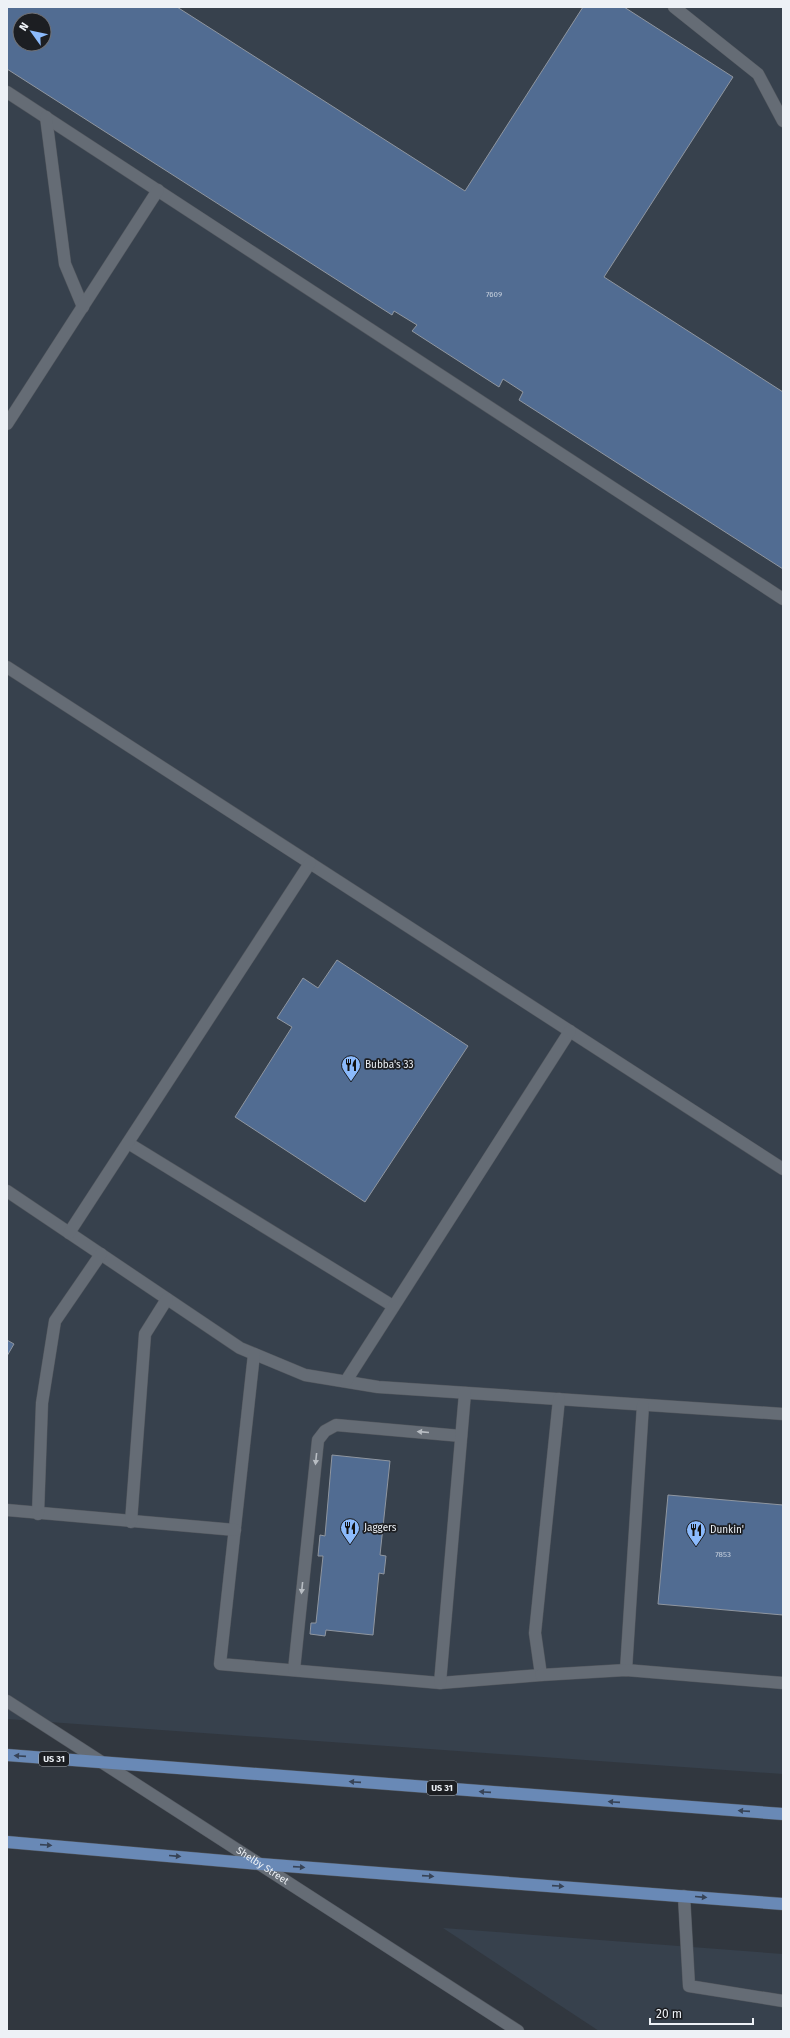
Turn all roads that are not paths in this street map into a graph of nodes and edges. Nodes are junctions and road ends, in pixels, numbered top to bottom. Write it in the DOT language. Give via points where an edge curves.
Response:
graph roads {
  1 [pos="674,7"];
  2 [pos="7,92"];
  3 [pos="46,117"];
  4 [pos="783,121"];
  5 [pos="158,190"];
  6 [pos="83,307"];
  7 [pos="7,424"];
  8 [pos="783,599"];
  9 [pos="7,667"];
  10 [pos="310,863"];
  11 [pos="570,1031"];
  12 [pos="128,1143"];
  13 [pos="783,1169"];
  14 [pos="7,1191"];
  15 [pos="69,1233"];
  16 [pos="101,1254"];
  17 [pos="167,1299"];
  18 [pos="393,1306"];
  19 [pos="254,1354"];
  20 [pos="346,1381"];
  21 [pos="465,1392"];
  22 [pos="559,1399"];
  23 [pos="643,1405"];
  24 [pos="783,1414"];
  25 [pos="462,1436"];
  26 [pos="7,1510"];
  27 [pos="38,1514"];
  28 [pos="131,1522"];
  29 [pos="235,1530"];
  30 [pos="294,1670"];
  31 [pos="626,1670"];
  32 [pos="542,1675"];
  33 [pos="440,1683"];
  34 [pos="783,1683"];
  35 [pos="7,1702"];
  36 [pos="7,1755"];
  37 [pos="101,1762"];
  38 [pos="783,1814"];
  39 [pos="7,1842"];
  40 [pos="260,1864"];
  41 [pos="684,1896"];
  42 [pos="783,1904"];
  43 [pos="783,2001"];
  44 [pos="518,2031"];
  1 -- 4 [label="street" via="758,74"];
  2 -- 3 [label="street"];
  3 -- 5 [label="street"];
  3 -- 6 [label="street" via="65,264"];
  5 -- 6 [label="street"];
  5 -- 8 [label="street"];
  6 -- 7 [label="street"];
  9 -- 10 [label="street"];
  10 -- 11 [label="street"];
  10 -- 12 [label="street"];
  11 -- 13 [label="street"];
  11 -- 18 [label="street"];
  12 -- 15 [label="street"];
  12 -- 18 [label="street"];
  14 -- 15 [label="street"];
  15 -- 16 [label="street"];
  16 -- 17 [label="street"];
  16 -- 27 [label="street" via="55,1321 42,1403"];
  17 -- 19 [label="street" via="240,1348"];
  17 -- 28 [label="street" via="145,1334"];
  18 -- 20 [label="street"];
  19 -- 20 [label="street" via="305,1375"];
  19 -- 29 [label="street"];
  20 -- 21 [label="street" via="378,1387"];
  21 -- 22 [label="street"];
  21 -- 25 [label="street"];
  22 -- 23 [label="street"];
  22 -- 32 [label="street" via="535,1633"];
  23 -- 24 [label="street"];
  23 -- 31 [label="street"];
  25 -- 30 [label="street, one-way" via="336,1425 325,1431 318,1440"];
  25 -- 33 [label="street"];
  26 -- 27 [label="street"];
  27 -- 28 [label="street"];
  28 -- 29 [label="street"];
  29 -- 30 [label="street" via="220,1664"];
  30 -- 33 [label="street"];
  31 -- 32 [label="street"];
  31 -- 34 [label="street"];
  32 -- 33 [label="street"];
  35 -- 37 [label="street, Shelby Street"];
  37 -- 36 [label="main road, US 31, one-way"];
  38 -- 37 [label="main road, US 31, one-way"];
  37 -- 40 [label="street, Shelby Street"];
  39 -- 40 [label="main road, one-way"];
  40 -- 41 [label="main road, one-way"];
  40 -- 44 [label="street, Shelby Street"];
  41 -- 42 [label="main road, one-way"];
  41 -- 43 [label="street" via="689,1986"];
}
